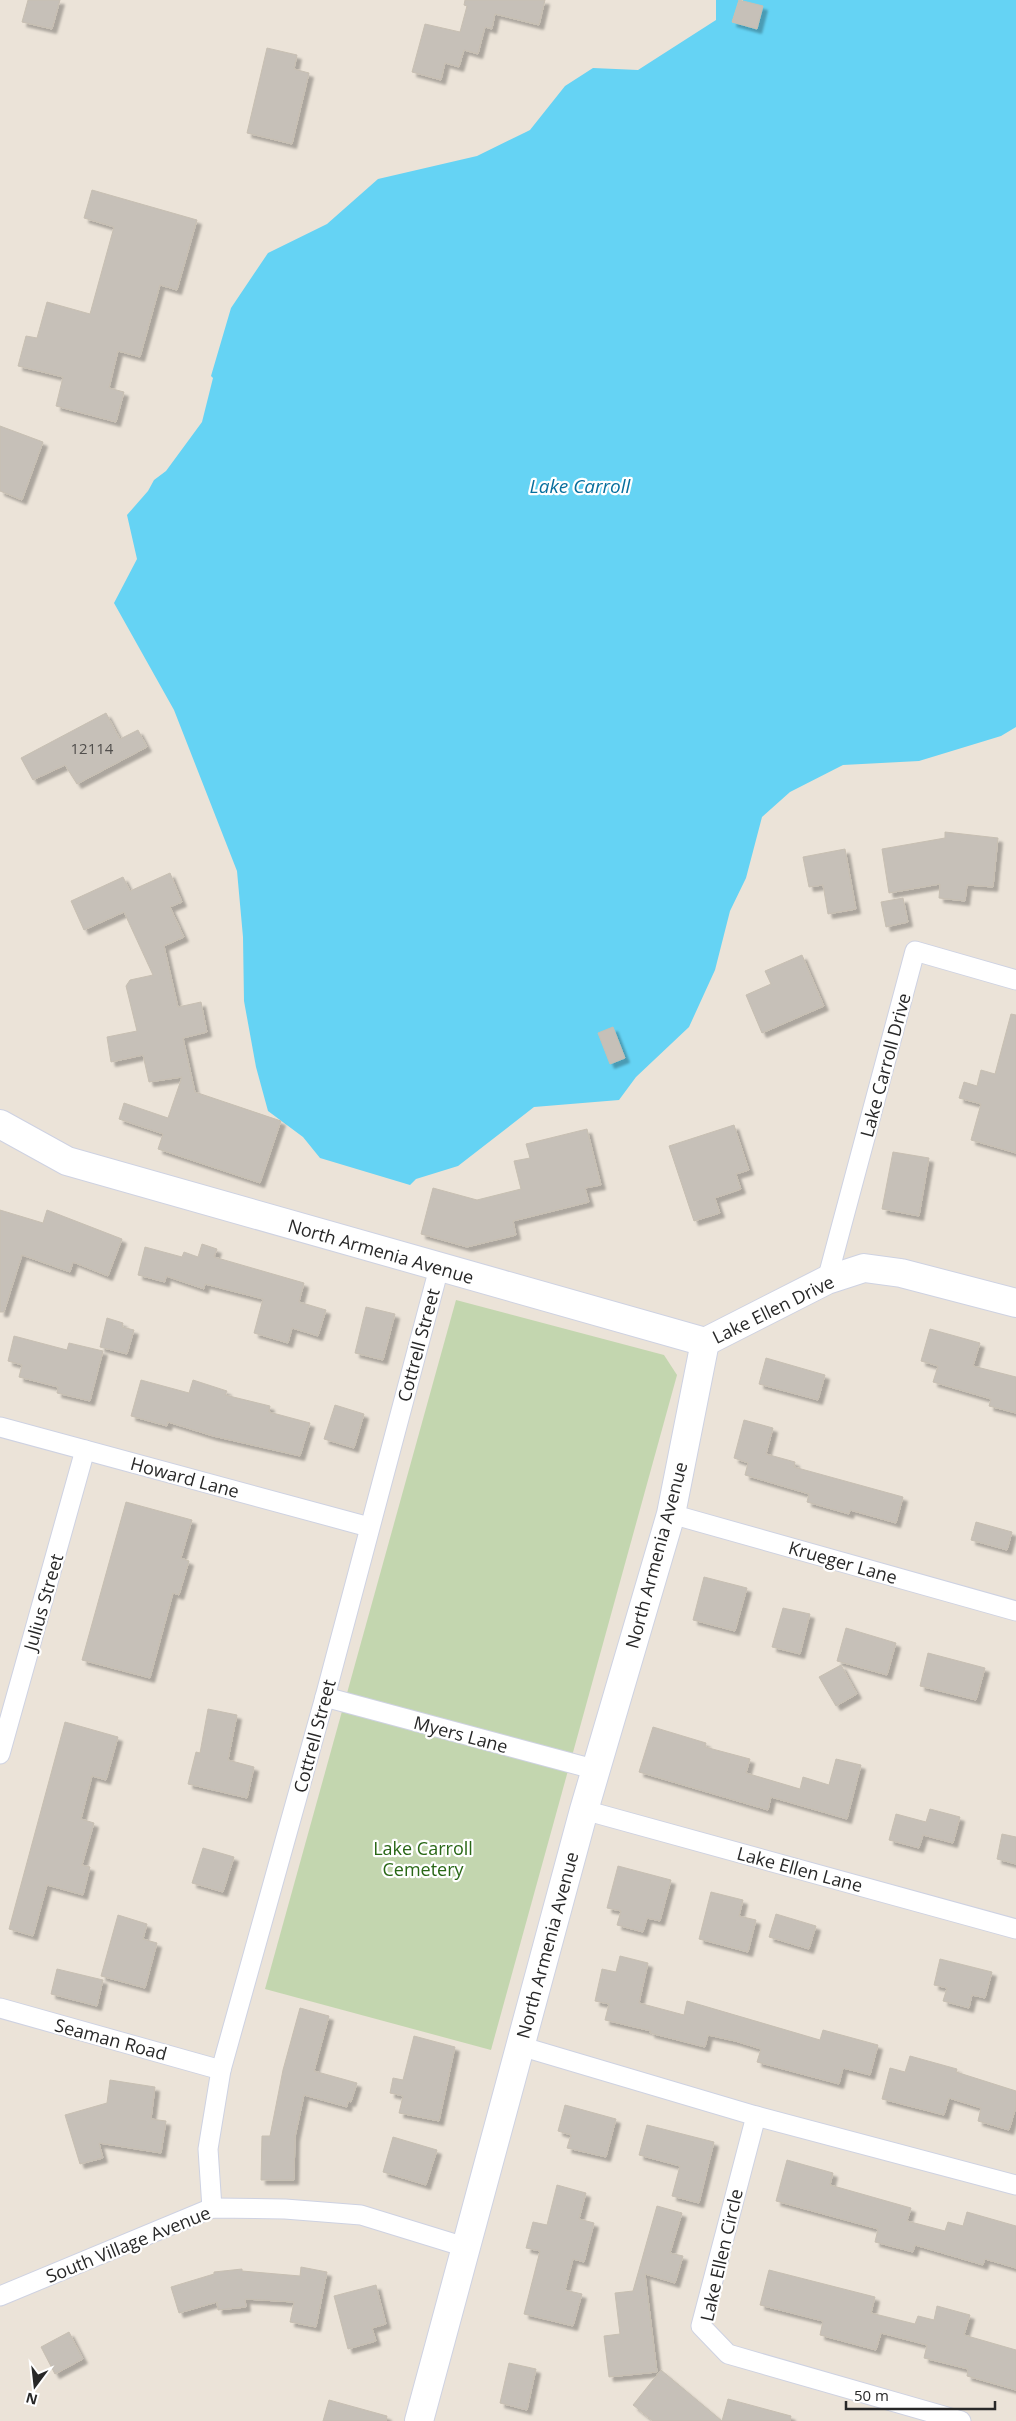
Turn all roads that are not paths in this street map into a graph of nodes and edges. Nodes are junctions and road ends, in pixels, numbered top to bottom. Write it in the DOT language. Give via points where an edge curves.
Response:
graph roads {
  1 [pos="1016,980"];
  2 [pos="0,1124"];
  3 [pos="439,1268"];
  4 [pos="827,1280"];
  5 [pos="1016,1303"];
  6 [pos="705,1342"];
  7 [pos="0,1428"];
  8 [pos="85,1450"];
  9 [pos="671,1514"];
  10 [pos="369,1527"];
  11 [pos="1016,1611"];
  12 [pos="325,1697"];
  13 [pos="0,1754"];
  14 [pos="598,1770"];
  15 [pos="584,1810"];
  16 [pos="1016,1928"];
  17 [pos="0,2008"];
  18 [pos="520,2046"];
  19 [pos="221,2070"];
  20 [pos="756,2116"];
  21 [pos="1016,2185"];
  22 [pos="212,2208"];
  23 [pos="465,2247"];
  24 [pos="0,2296"];
  25 [pos="922,2416"];
  26 [pos="419,2421"];
  27 [pos="961,2421"];
  1 -- 4 [label="street, Lake Carroll Drive" via="915,951"];
  2 -- 3 [label="main road, North Armenia Avenue" via="67,1160"];
  3 -- 6 [label="main road, North Armenia Avenue"];
  3 -- 10 [label="street, Cottrell Street"];
  4 -- 5 [label="main road, Lake Ellen Drive" via="864,1268 902,1273"];
  4 -- 6 [label="main road, Lake Ellen Drive"];
  6 -- 9 [label="main road, North Armenia Avenue"];
  7 -- 8 [label="street, Howard Lane"];
  8 -- 10 [label="street, Howard Lane"];
  8 -- 13 [label="street, Julius Street"];
  9 -- 11 [label="street, Krueger Lane"];
  9 -- 14 [label="main road, North Armenia Avenue"];
  10 -- 12 [label="street, Cottrell Street"];
  12 -- 14 [label="street, Myers Lane"];
  12 -- 19 [label="street, Cottrell Street"];
  14 -- 15 [label="main road, North Armenia Avenue"];
  15 -- 16 [label="street, Lake Ellen Lane"];
  15 -- 18 [label="main road, North Armenia Avenue"];
  17 -- 19 [label="street, Seaman Road"];
  18 -- 20 [label="street"];
  18 -- 23 [label="main road, North Armenia Avenue"];
  19 -- 22 [label="street, Cottrell Street" via="208,2149"];
  20 -- 21 [label="street"];
  20 -- 25 [label="street, Lake Ellen Circle" via="701,2326 728,2354"];
  22 -- 23 [label="street, South Village Avenue" via="360,2215"];
  22 -- 24 [label="street, South Village Avenue"];
  23 -- 26 [label="main road, North Armenia Avenue"];
  25 -- 27 [label="street, Lake Ellen Circle"];
}
